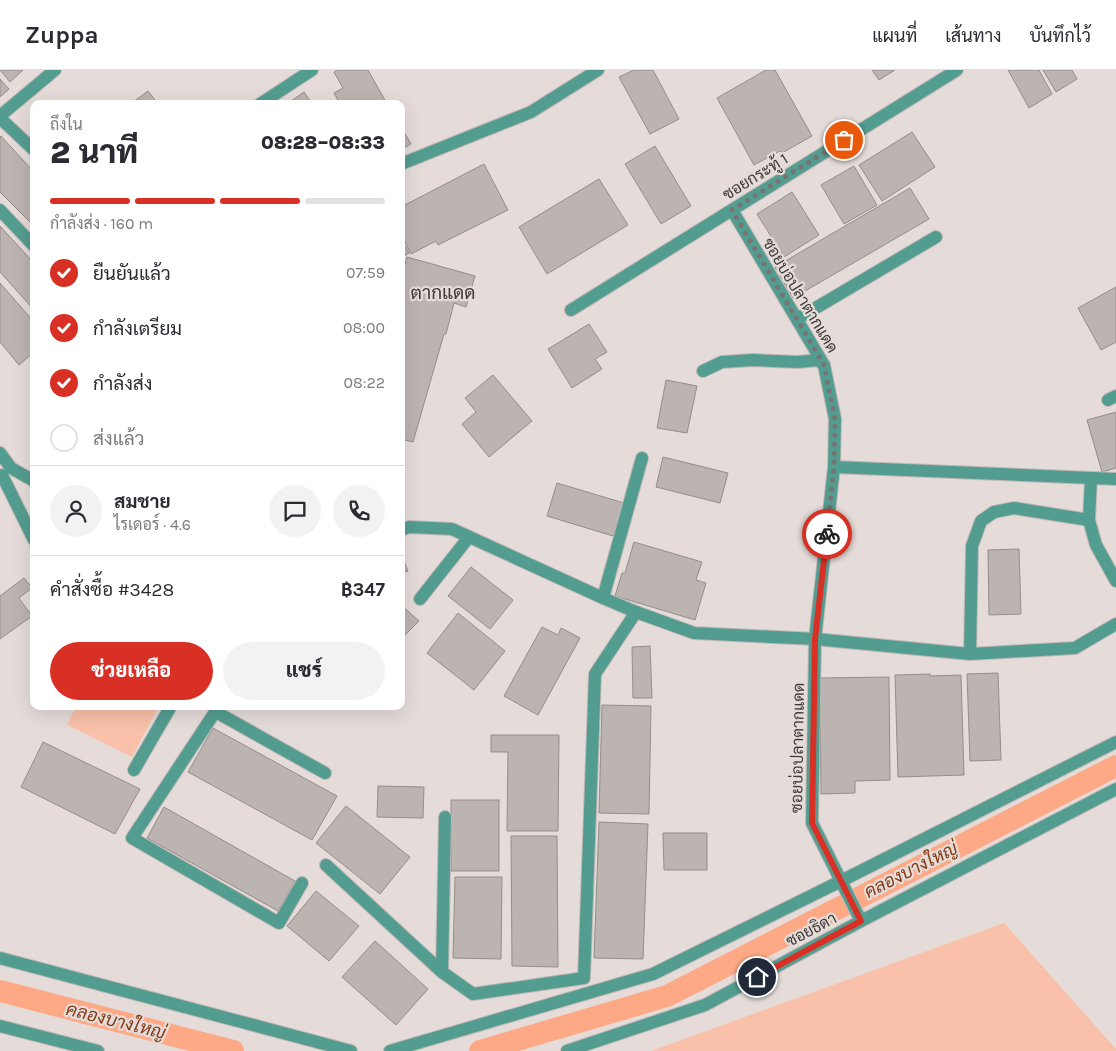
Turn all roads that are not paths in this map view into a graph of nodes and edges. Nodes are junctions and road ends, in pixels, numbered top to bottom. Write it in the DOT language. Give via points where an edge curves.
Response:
graph roads {
  1 [pos="54,70"];
  2 [pos="312,70"];
  3 [pos="598,70"];
  4 [pos="957,70"];
  5 [pos="266,100"];
  6 [pos="0,117"];
  7 [pos="30,146"];
  8 [pos="405,162"];
  9 [pos="0,210"];
  10 [pos="732,210"];
  11 [pos="936,237"];
  12 [pos="30,242"];
  13 [pos="571,310"];
  14 [pos="797,319"];
  15 [pos="824,365"];
  16 [pos="703,371"];
  17 [pos="0,453"];
  18 [pos="642,458"];
  19 [pos="834,467"];
  20 [pos="4,473"];
  21 [pos="1091,478"];
  22 [pos="1116,479"];
  23 [pos="30,480"];
  24 [pos="1088,520"];
  25 [pos="405,528"];
  26 [pos="30,531"];
  27 [pos="470,537"];
  28 [pos="1116,581"];
  29 [pos="603,598"];
  30 [pos="420,599"];
  31 [pos="636,612"];
  32 [pos="1116,624"];
  33 [pos="815,639"];
  34 [pos="970,654"];
  35 [pos="169,710"];
  36 [pos="217,710"];
  37 [pos="220,710"];
  38 [pos="1116,742"];
  39 [pos="134,770"];
  40 [pos="325,773"];
  41 [pos="1116,789"];
  42 [pos="445,817"];
  43 [pos="326,865"];
  44 [pos="841,881"];
  45 [pos="302,883"];
  46 [pos="861,921"];
  47 [pos="0,958"];
  48 [pos="442,972"];
  49 [pos="0,1026"];
  50 [pos="98,1051"];
  51 [pos="351,1051"];
  52 [pos="390,1051"];
  53 [pos="567,1051"];
  1 -- 6 [label="street"];
  2 -- 5 [label="street"];
  3 -- 8 [label="street" via="532,112"];
  4 -- 10 [label="street, ซอยกระทู้ 1"];
  6 -- 7 [label="street"];
  9 -- 12 [label="street"];
  10 -- 13 [label="street, ซอยกระทู้ 1"];
  10 -- 14 [label="street, ซอยบ่อปลาตากแดด"];
  11 -- 14 [label="street"];
  14 -- 15 [label="street, ซอยบ่อปลาตากแดด"];
  15 -- 16 [label="street" via="818,360 753,360 722,362"];
  15 -- 19 [label="street, ซอยบ่อปลาตากแดด" via="835,419"];
  17 -- 20 [label="street"];
  18 -- 29 [label="street"];
  19 -- 21 [label="street"];
  19 -- 33 [label="street, ซอยบ่อปลาตากแดด"];
  20 -- 23 [label="street"];
  20 -- 26 [label="street"];
  21 -- 22 [label="street"];
  21 -- 24 [label="street"];
  24 -- 28 [label="street" via="1096,545"];
  24 -- 34 [label="street" via="1014,508 994,512 981,521 972,546"];
  25 -- 27 [label="street" via="452,529"];
  27 -- 29 [label="street"];
  27 -- 30 [label="street"];
  29 -- 31 [label="street"];
  31 -- 33 [label="street" via="694,633"];
  31 -- 48 [label="street" via="595,674 584,978 473,994"];
  32 -- 34 [label="street" via="1075,648"];
  33 -- 34 [label="street"];
  33 -- 44 [label="street, ซอยบ่อปลาตากแดด" via="812,823"];
  35 -- 39 [label="street"];
  36 -- 45 [label="street" via="132,838 279,923"];
  37 -- 40 [label="street"];
  38 -- 44 [label="street"];
  41 -- 46 [label="street, ซอยธิดา"];
  42 -- 48 [label="street"];
  43 -- 48 [label="street"];
  44 -- 46 [label="street, ซอยบ่อปลาตากแดด"];
  44 -- 52 [label="street" via="653,974"];
  46 -- 53 [label="street, ซอยธิดา" via="705,1005"];
  47 -- 51 [label="street"];
  49 -- 50 [label="street"];
}
